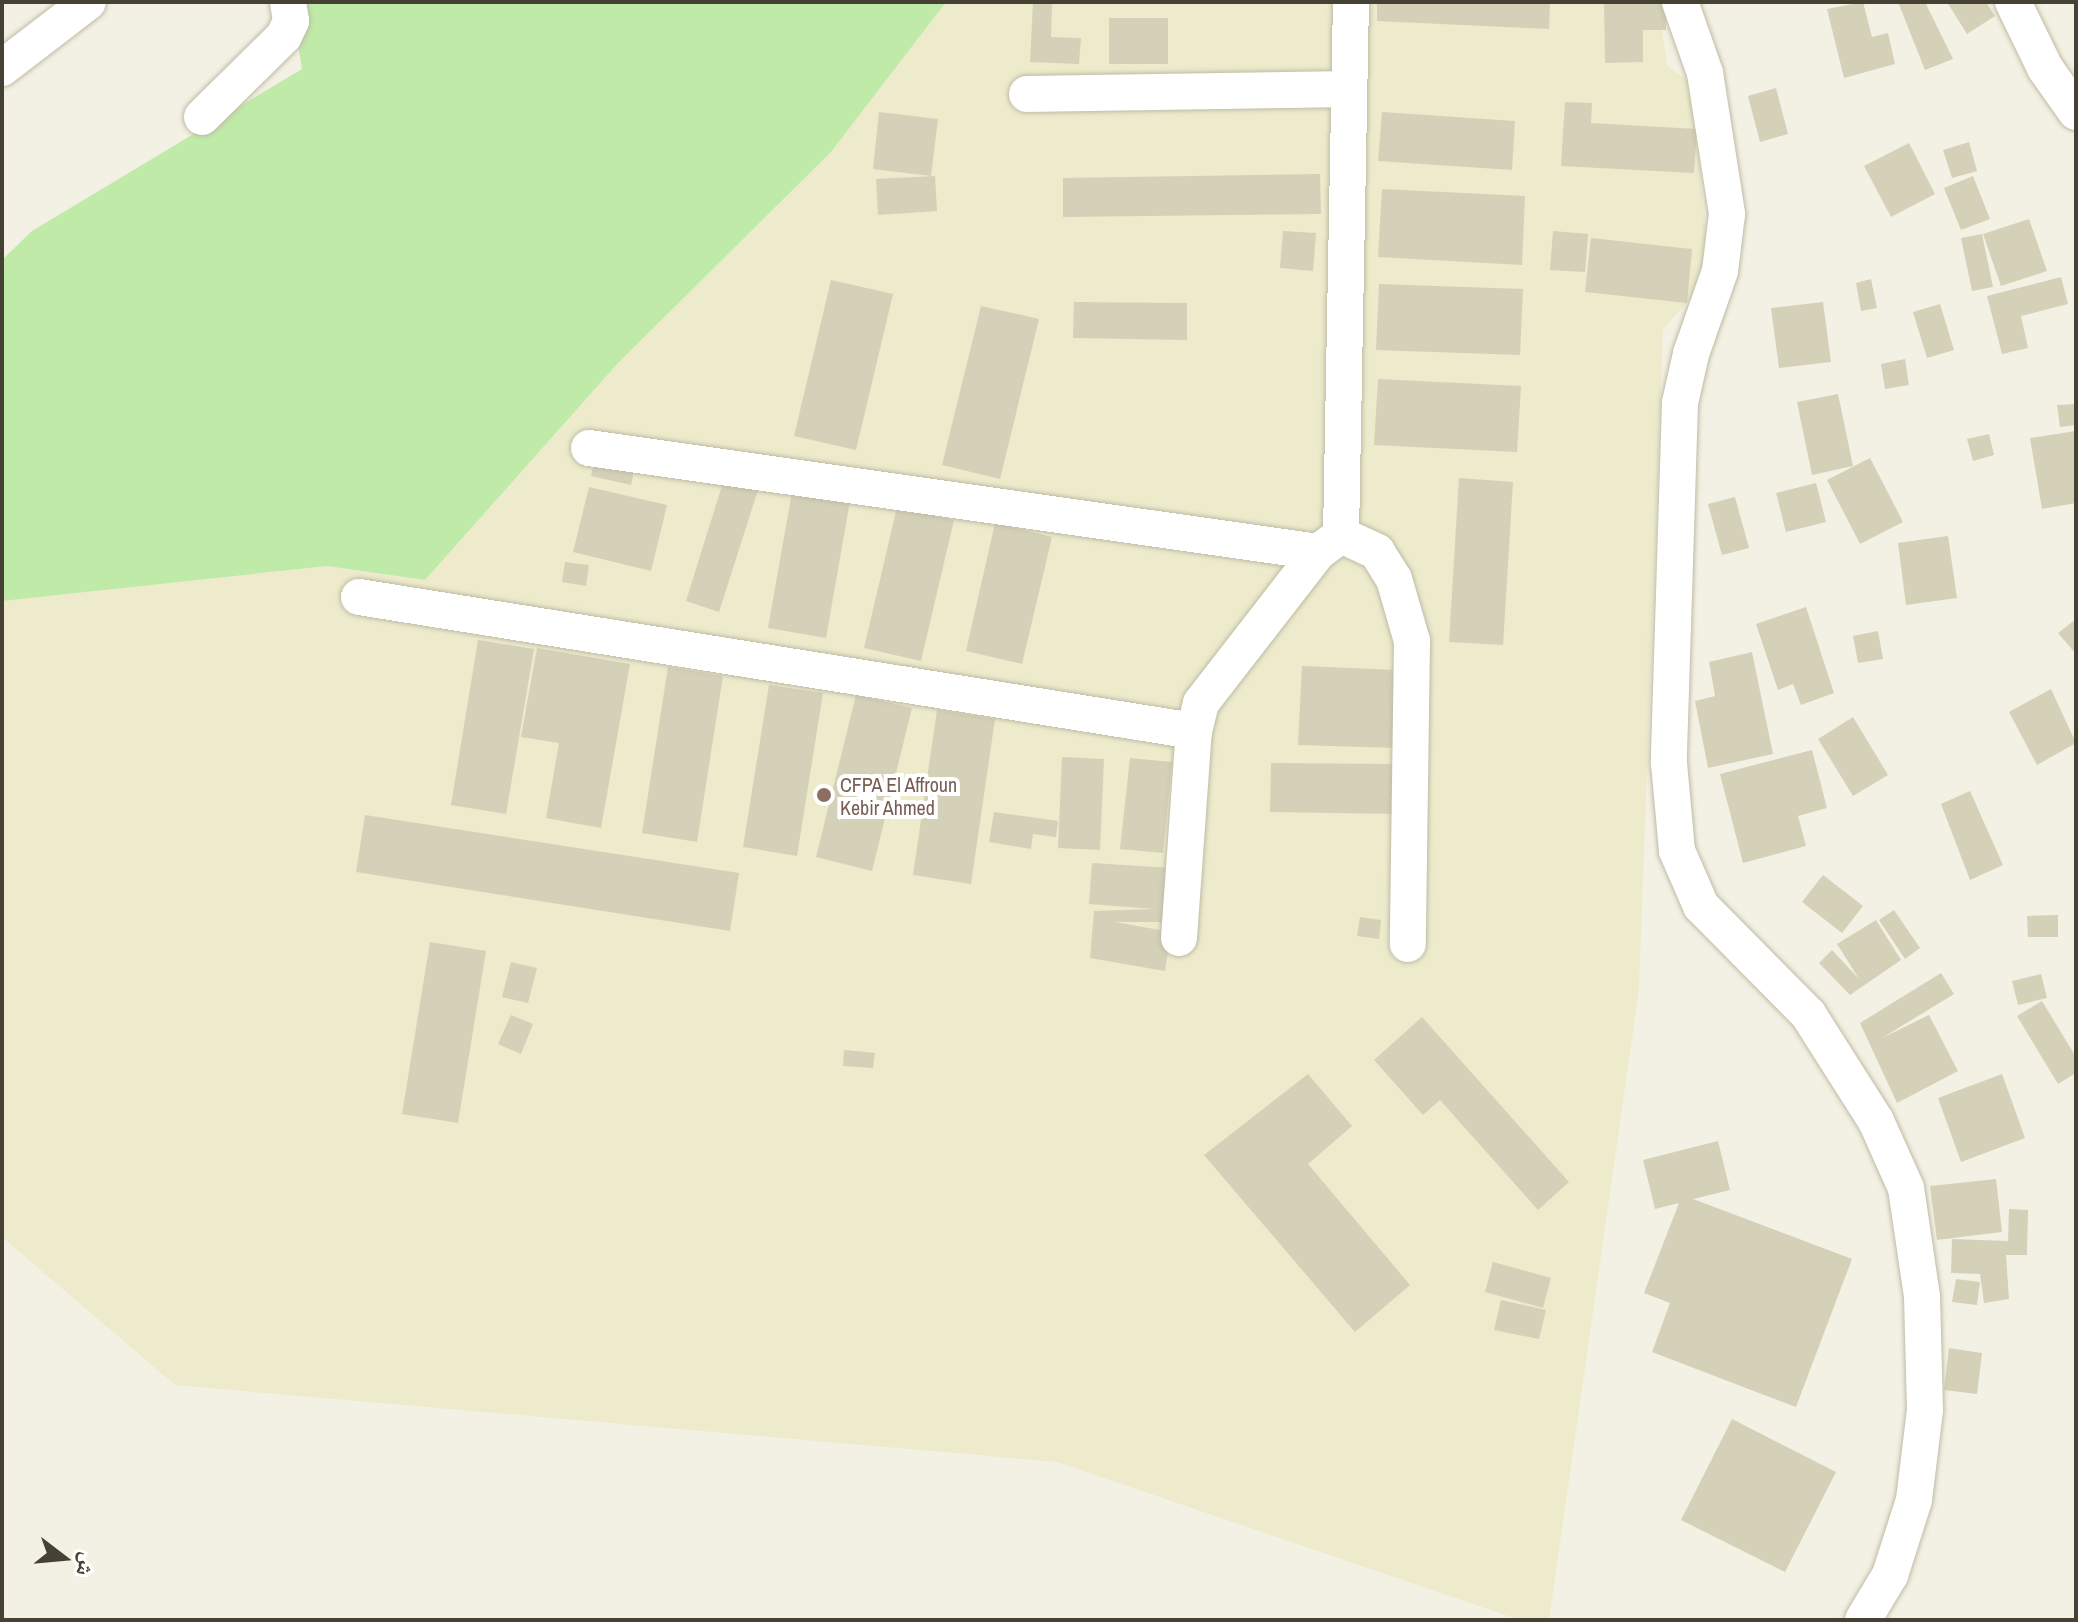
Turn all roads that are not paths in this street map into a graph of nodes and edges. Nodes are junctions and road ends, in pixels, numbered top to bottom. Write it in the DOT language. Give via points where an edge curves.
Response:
graph roads {
  1 [pos="88,2"];
  2 [pos="288,2"];
  3 [pos="1351,2"];
  4 [pos="1680,2"];
  5 [pos="2013,2"];
  6 [pos="2,68"];
  7 [pos="1349,89"];
  8 [pos="1027,94"];
  9 [pos="2076,112"];
  10 [pos="202,117"];
  11 [pos="589,448"];
  12 [pos="1330,543"];
  13 [pos="359,597"];
  14 [pos="1194,731"];
  15 [pos="1179,938"];
  16 [pos="1408,944"];
  17 [pos="1863,1620"];
  1 -- 6 [label="street"];
  2 -- 10 [label="street" via="291,21 284,36"];
  3 -- 7 [label="street"];
  4 -- 17 [label="street" via="1705,73 1727,214 1720,271 1680,403 1669,763 1677,851 1701,906 1808,1014 1876,1121 1906,1188 1922,1296 1925,1410 1914,1500 1890,1575"];
  5 -- 9 [label="street" via="2045,68"];
  7 -- 8 [label="street"];
  7 -- 12 [label="street"];
  11 -- 12 [label="street"];
  12 -- 14 [label="street" via="1234,654 1201,703"];
  12 -- 16 [label="street" via="1377,552 1394,579 1412,641"];
  13 -- 14 [label="street"];
  14 -- 15 [label="street"];
}
